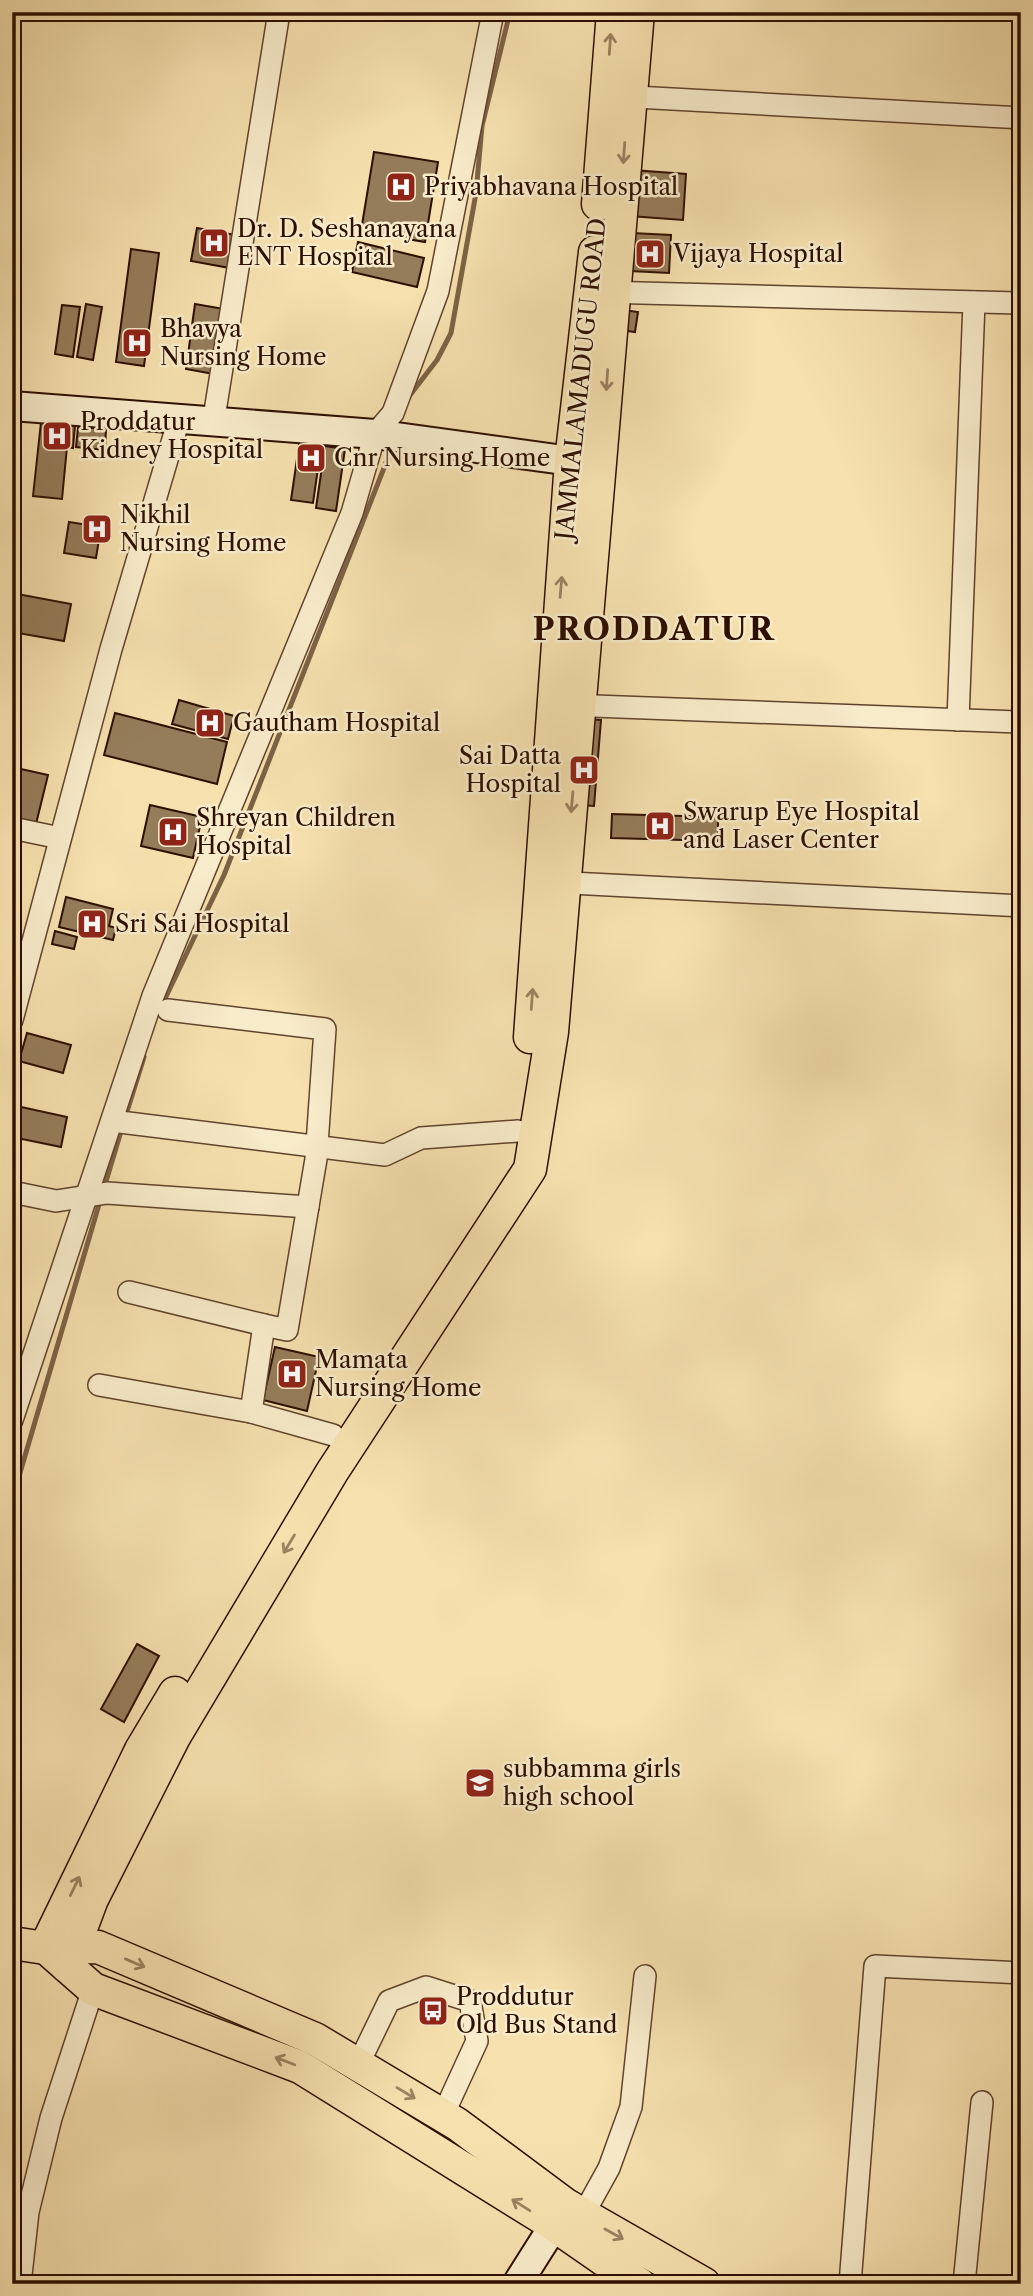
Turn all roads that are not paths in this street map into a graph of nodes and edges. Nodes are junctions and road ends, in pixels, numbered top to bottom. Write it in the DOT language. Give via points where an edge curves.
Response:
graph roads {
  1 [pos="279,12"];
  2 [pos="493,12"];
  3 [pos="613,12"];
  4 [pos="638,12"];
  5 [pos="618,96"];
  6 [pos="1021,118"];
  7 [pos="603,292"];
  8 [pos="974,302"];
  9 [pos="1021,303"];
  10 [pos="12,406"];
  11 [pos="178,419"];
  12 [pos="213,424"];
  13 [pos="375,434"];
  14 [pos="571,461"];
  15 [pos="566,705"];
  16 [pos="958,720"];
  17 [pos="1021,722"];
  18 [pos="12,828"];
  19 [pos="60,838"];
  20 [pos="553,882"];
  21 [pos="1021,906"];
  22 [pos="168,1010"];
  23 [pos="12,1020"];
  24 [pos="112,1122"];
  25 [pos="518,1132"];
  26 [pos="317,1144"];
  27 [pos="12,1192"];
  28 [pos="87,1196"];
  29 [pos="308,1207"];
  30 [pos="129,1292"];
  31 [pos="264,1325"];
  32 [pos="99,1385"];
  33 [pos="251,1412"];
  34 [pos="12,1420"];
  35 [pos="333,1435"];
  36 [pos="12,1943"];
  37 [pos="62,1954"];
  38 [pos="1021,1973"];
  39 [pos="645,1976"];
  40 [pos="93,1989"];
  41 [pos="355,2063"];
  42 [pos="332,2087"];
  43 [pos="982,2102"];
  44 [pos="443,2115"];
  45 [pos="568,2215"];
  46 [pos="20,2284"];
  47 [pos="517,2284"];
  48 [pos="639,2284"];
  49 [pos="704,2284"];
  50 [pos="850,2284"];
  51 [pos="964,2284"];
  1 -- 12 [label="street"];
  2 -- 13 [label="street" via="438,291 393,414"];
  5 -- 3 [label="main road, JAMMALAMADUGU ROAD, one-way"];
  4 -- 5 [label="main road"];
  5 -- 6 [label="street"];
  5 -- 7 [label="main road, JAMMALAMADUGU ROAD"];
  7 -- 8 [label="street"];
  7 -- 14 [label="main road, JAMMALAMADUGU ROAD" via="577,390"];
  7 -- 15 [label="main road, one-way"];
  8 -- 9 [label="street"];
  8 -- 16 [label="street"];
  10 -- 11 [label="main road"];
  11 -- 12 [label="main road"];
  11 -- 19 [label="street"];
  12 -- 13 [label="main road"];
  13 -- 14 [label="main road"];
  13 -- 24 [label="street" via="352,513 153,996"];
  15 -- 14 [label="main road, JAMMALAMADUGU ROAD, one-way"];
  15 -- 16 [label="street"];
  15 -- 20 [label="main road"];
  16 -- 17 [label="street"];
  18 -- 19 [label="street"];
  19 -- 23 [label="street"];
  20 -- 21 [label="street"];
  25 -- 20 [label="main road, one-way"];
  20 -- 37 [label="main road, one-way" via="552,1032 530,1169 332,1472 174,1737"];
  22 -- 26 [label="street" via="326,1029"];
  24 -- 26 [label="street"];
  24 -- 28 [label="street"];
  25 -- 26 [label="street" via="421,1138 385,1155"];
  25 -- 35 [label="main road" via="511,1160 472,1232"];
  26 -- 29 [label="street"];
  27 -- 28 [label="street" via="56,1201"];
  28 -- 29 [label="street" via="107,1193"];
  28 -- 34 [label="street"];
  29 -- 31 [label="street" via="287,1330"];
  30 -- 31 [label="street"];
  31 -- 33 [label="street"];
  32 -- 33 [label="street"];
  33 -- 35 [label="street"];
  37 -- 35 [label="main road, one-way" via="141,1750"];
  36 -- 37 [label="main road"];
  37 -- 40 [label="main road"];
  37 -- 41 [label="main road, one-way" via="98,1947 315,2039"];
  38 -- 50 [label="street" via="874,1966"];
  39 -- 45 [label="street" via="631,2107 609,2168"];
  42 -- 40 [label="main road, one-way" via="300,2067"];
  40 -- 46 [label="street" via="66,2065 31,2199"];
  41 -- 42 [label="main road"];
  41 -- 44 [label="main road, one-way"];
  41 -- 44 [label="street" via="389,2001 426,1987 470,2001 477,2042"];
  45 -- 42 [label="main road, one-way"];
  43 -- 51 [label="street"];
  44 -- 45 [label="main road"];
  45 -- 47 [label="main road"];
  45 -- 48 [label="main road"];
  45 -- 49 [label="main road, one-way"];
}
